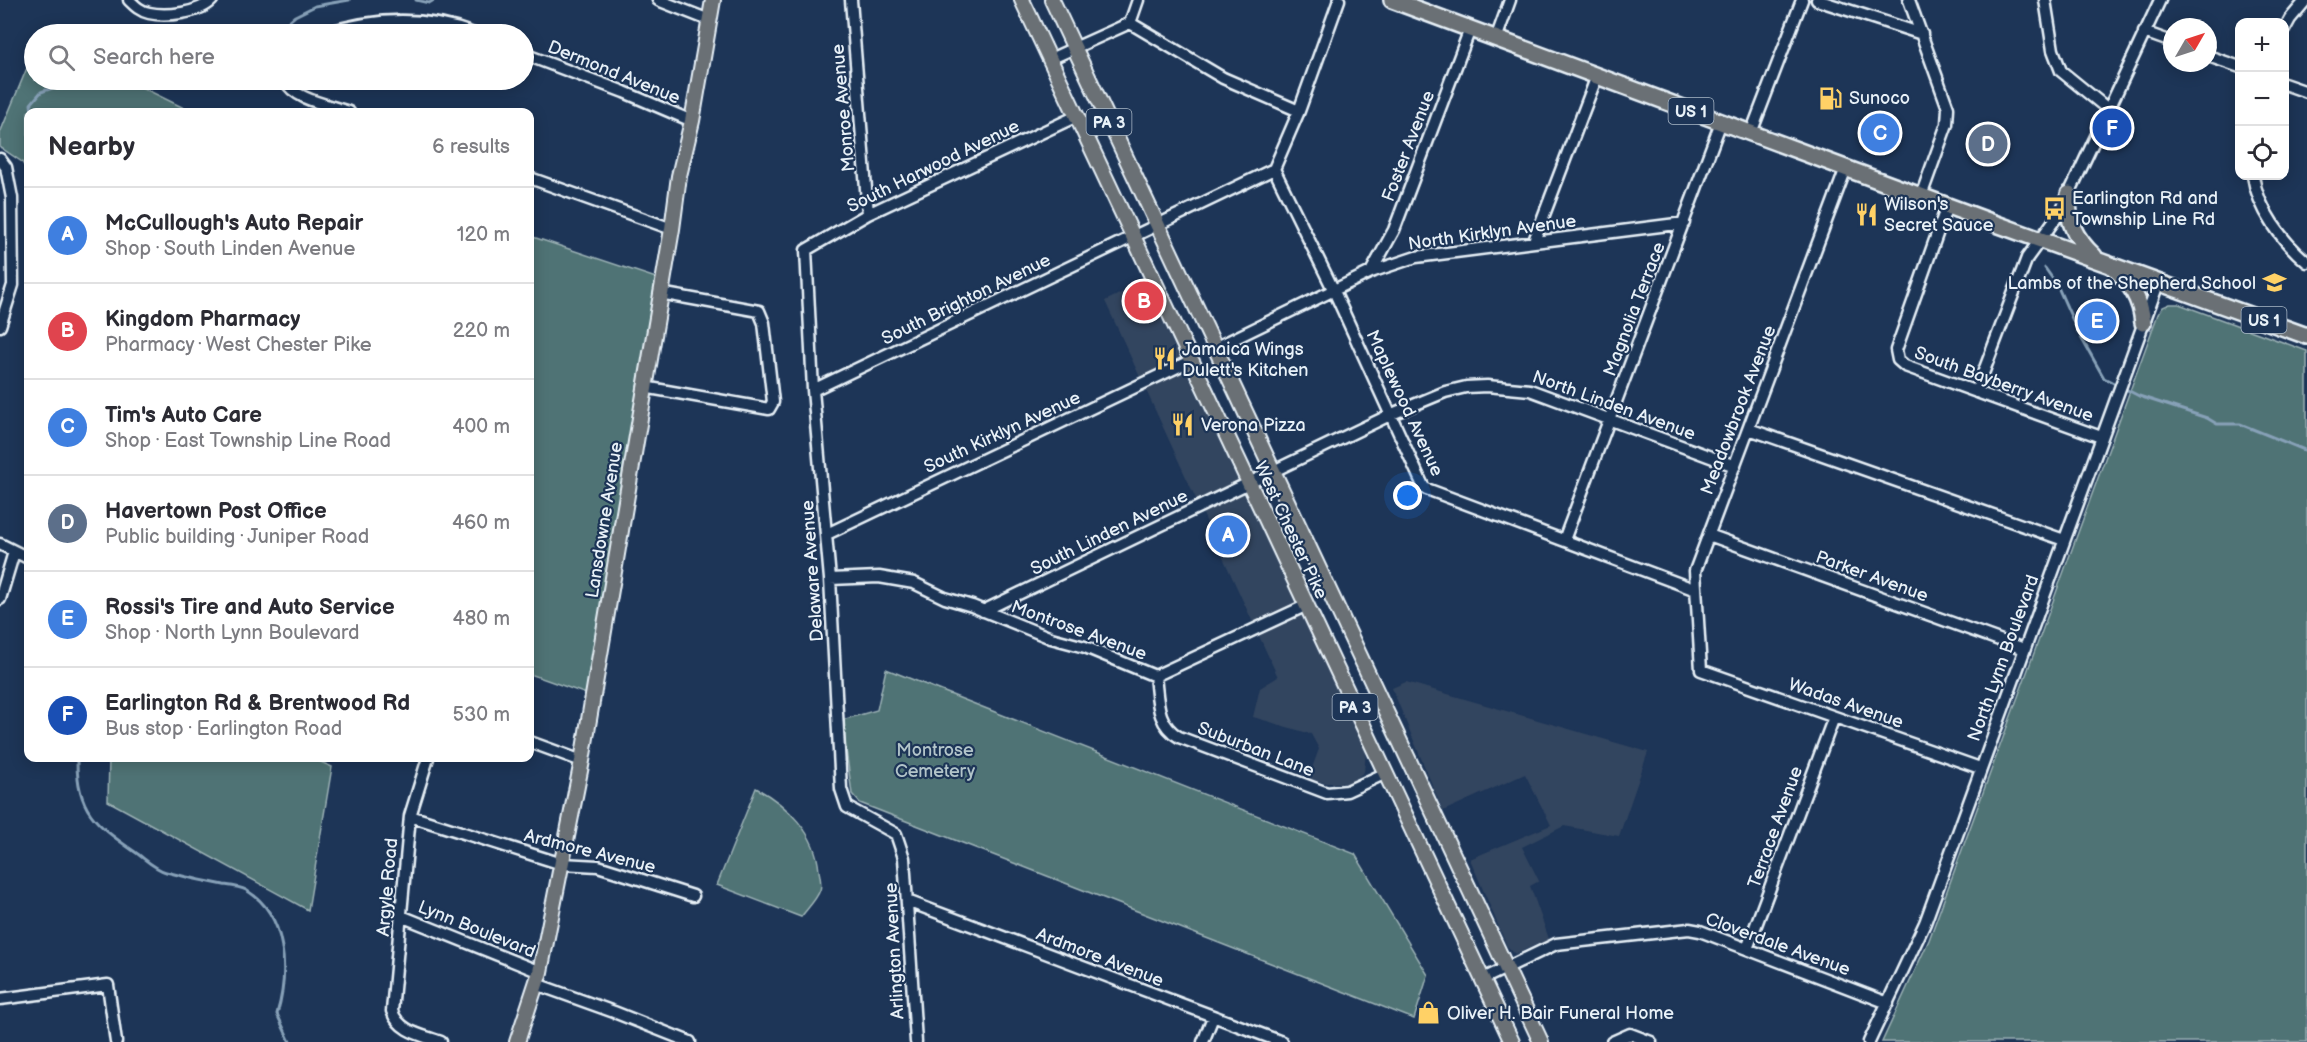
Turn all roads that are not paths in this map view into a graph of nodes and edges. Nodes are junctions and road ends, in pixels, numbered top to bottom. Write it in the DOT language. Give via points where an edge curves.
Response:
graph roads {
  1 [pos="129,0"];
  2 [pos="212,0"];
  3 [pos="658,0"];
  4 [pos="713,0"];
  5 [pos="851,0"];
  6 [pos="1022,0"];
  7 [pos="1052,0"];
  8 [pos="1138,0"];
  9 [pos="1339,0"];
  10 [pos="1392,0"];
  11 [pos="1510,0"];
  12 [pos="1802,0"];
  13 [pos="1817,0"];
  14 [pos="1909,0"];
  15 [pos="2045,0"];
  16 [pos="2160,0"];
  17 [pos="2306,0"];
  18 [pos="709,20"];
  19 [pos="2289,21"];
  20 [pos="1130,23"];
  21 [pos="360,24"];
  22 [pos="438,24"];
  23 [pos="1470,29"];
  24 [pos="2144,32"];
  25 [pos="1922,34"];
  26 [pos="1496,39"];
  27 [pos="2163,39"];
  28 [pos="1075,48"];
  29 [pos="534,58"];
  30 [pos="1050,59"];
  31 [pos="2217,59"];
  32 [pos="2235,65"];
  33 [pos="1597,76"];
  34 [pos="2289,86"];
  35 [pos="292,90"];
  36 [pos="2307,92"];
  37 [pos="337,108"];
  38 [pos="2109,110"];
  39 [pos="1299,111"];
  40 [pos="1077,116"];
  41 [pos="692,122"];
  42 [pos="1721,122"];
  43 [pos="1751,133"];
  44 [pos="0,159"];
  45 [pos="1846,168"];
  46 [pos="1274,169"];
  47 [pos="534,178"];
  48 [pos="2254,180"];
  49 [pos="2069,194"];
  50 [pos="1921,196"];
  51 [pos="1947,206"];
  52 [pos="868,214"];
  53 [pos="1683,223"];
  54 [pos="1158,225"];
  55 [pos="672,229"];
  56 [pos="1134,236"];
  57 [pos="2040,239"];
  58 [pos="1534,241"];
  59 [pos="806,250"];
  60 [pos="2104,262"];
  61 [pos="2307,262"];
  62 [pos="1371,272"];
  63 [pos="2159,281"];
  64 [pos="1334,291"];
  65 [pos="660,293"];
  66 [pos="2144,323"];
  67 [pos="0,326"];
  68 [pos="2307,336"];
  69 [pos="1215,348"];
  70 [pos="1192,360"];
  71 [pos="644,387"];
  72 [pos="813,390"];
  73 [pos="1976,392"];
  74 [pos="1392,414"];
  75 [pos="1610,419"];
  76 [pos="1749,429"];
  77 [pos="2101,437"];
  78 [pos="1735,466"];
  79 [pos="1273,471"];
  80 [pos="1250,483"];
  81 [pos="826,534"];
  82 [pos="1709,535"];
  83 [pos="1564,540"];
  84 [pos="2064,540"];
  85 [pos="0,544"];
  86 [pos="14,552"];
  87 [pos="24,556"];
  88 [pos="830,579"];
  89 [pos="1696,590"];
  90 [pos="0,599"];
  91 [pos="1307,605"];
  92 [pos="983,611"];
  93 [pos="2024,648"];
  94 [pos="1701,670"];
  95 [pos="1155,676"];
  96 [pos="1834,717"];
  97 [pos="534,743"];
  98 [pos="582,761"];
  99 [pos="427,762"];
  100 [pos="1980,768"];
  101 [pos="1386,773"];
  102 [pos="410,816"];
  103 [pos="904,858"];
  104 [pos="562,864"];
  105 [pos="693,896"];
  106 [pos="907,901"];
  107 [pos="401,916"];
  108 [pos="1748,949"];
  109 [pos="1506,967"];
  110 [pos="538,978"];
  111 [pos="1483,979"];
  112 [pos="0,999"];
  113 [pos="1888,1003"];
  114 [pos="1213,1017"];
  115 [pos="116,1042"];
  116 [pos="441,1042"];
  117 [pos="517,1042"];
  118 [pos="690,1042"];
  119 [pos="916,1042"];
  120 [pos="1203,1042"];
  121 [pos="1282,1042"];
  122 [pos="1512,1042"];
  123 [pos="1541,1042"];
  124 [pos="1612,1042"];
  125 [pos="1651,1042"];
  126 [pos="1869,1042"];
  1 -- 2 [label="street" via="138,9 162,13 195,10"];
  3 -- 18 [label="street"];
  4 -- 18 [label="main road, Lansdowne Avenue"];
  5 -- 52 [label="street, Monroe Avenue"];
  6 -- 30 [label="main road, West Chester Pike / PA 3"];
  7 -- 28 [label="main road, West Chester Pike / PA 3"];
  8 -- 20 [label="street"];
  9 -- 39 [label="street"];
  10 -- 23 [label="highway, US 1"];
  11 -- 26 [label="street"];
  12 -- 43 [label="street"];
  13 -- 25 [label="street"];
  14 -- 25 [label="street"];
  15 -- 38 [label="street" via="2053,50 2061,71"];
  16 -- 24 [label="street"];
  17 -- 19 [label="street"];
  18 -- 41 [label="main road, Lansdowne Avenue"];
  20 -- 28 [label="street"];
  20 -- 39 [label="street" via="1224,78"];
  21 -- 22 [label="street" via="418,20"];
  23 -- 26 [label="highway, US 1"];
  23 -- 62 [label="street, Foster Avenue" via="1394,230"];
  24 -- 27 [label="street"];
  24 -- 38 [label="street"];
  25 -- 50 [label="street" via="1949,116"];
  26 -- 33 [label="highway, US 1"];
  28 -- 30 [label="street"];
  28 -- 54 [label="main road, West Chester Pike / PA 3"];
  29 -- 41 [label="street, Dermond Avenue"];
  30 -- 40 [label="main road, West Chester Pike / PA 3"];
  31 -- 32 [label="street"];
  33 -- 42 [label="highway, US 1"];
  33 -- 58 [label="street"];
  34 -- 36 [label="street"];
  35 -- 37 [label="street"];
  38 -- 49 [label="street"];
  39 -- 46 [label="street"];
  40 -- 52 [label="street, South Harwood Avenue"];
  40 -- 56 [label="main road, West Chester Pike / PA 3"];
  41 -- 55 [label="main road, Lansdowne Avenue"];
  42 -- 43 [label="highway, US 1"];
  42 -- 53 [label="street, Magnolia Terrace"];
  43 -- 45 [label="highway, US 1"];
  44 -- 67 [label="street" via="6,167 12,198 13,285"];
  45 -- 50 [label="highway, US 1"];
  45 -- 76 [label="street, Meadowbrook Avenue"];
  46 -- 54 [label="street, South Brighton Avenue"];
  46 -- 64 [label="street, Maplewood Avenue"];
  47 -- 55 [label="street"];
  48 -- 61 [label="street" via="2271,220 2290,247"];
  49 -- 57 [label="street"];
  49 -- 60 [label="highway" via="2068,218 2073,229 2086,249"];
  50 -- 51 [label="highway, US 1"];
  51 -- 57 [label="highway, US 1"];
  51 -- 73 [label="street, South Bayberry Avenue" via="1896,350 1898,360 1905,366"];
  52 -- 59 [label="street, South Harwood Avenue"];
  53 -- 58 [label="street, North Kirklyn Avenue"];
  53 -- 75 [label="street, Magnolia Terrace"];
  54 -- 56 [label="street, South Brighton Avenue"];
  54 -- 69 [label="main road, West Chester Pike / PA 3"];
  55 -- 65 [label="main road, Lansdowne Avenue"];
  56 -- 70 [label="main road, West Chester Pike / PA 3"];
  56 -- 72 [label="street, South Brighton Avenue"];
  57 -- 60 [label="highway, US 1"];
  57 -- 73 [label="street" via="2027,258"];
  58 -- 62 [label="street, North Kirklyn Avenue" via="1431,254"];
  59 -- 72 [label="street, Delaware Avenue"];
  60 -- 63 [label="highway, US 1"];
  60 -- 66 [label="highway" via="2123,276 2137,296"];
  62 -- 64 [label="street, North Kirklyn Avenue"];
  63 -- 66 [label="street, North Lynn Boulevard"];
  63 -- 68 [label="highway, US 1"];
  64 -- 69 [label="street, North Kirklyn Avenue"];
  64 -- 74 [label="street, Maplewood Avenue"];
  65 -- 71 [label="main road, Lansdowne Avenue"];
  65 -- 71 [label="street" via="759,311 764,323 773,402 769,409"];
  66 -- 77 [label="street, North Lynn Boulevard"];
  69 -- 79 [label="main road, West Chester Pike / PA 3"];
  70 -- 80 [label="main road, West Chester Pike / PA 3"];
  70 -- 81 [label="street, South Kirklyn Avenue"];
  71 -- 98 [label="main road, Lansdowne Avenue"];
  72 -- 81 [label="street, Delaware Avenue"];
  73 -- 77 [label="street, South Bayberry Avenue"];
  74 -- 75 [label="street, North Linden Avenue" via="1445,392 1487,386 1530,390"];
  74 -- 79 [label="street, North Linden Avenue"];
  74 -- 83 [label="street, Maplewood Avenue" via="1425,488"];
  75 -- 78 [label="street, North Linden Avenue"];
  75 -- 83 [label="street, Magnolia Terrace"];
  76 -- 78 [label="street, Meadowbrook Avenue"];
  76 -- 84 [label="street"];
  77 -- 84 [label="street, North Lynn Boulevard"];
  78 -- 82 [label="street, Meadowbrook Avenue"];
  79 -- 80 [label="street, North Linden Avenue"];
  79 -- 109 [label="main road, West Chester Pike / PA 3"];
  80 -- 91 [label="main road, West Chester Pike / PA 3"];
  80 -- 92 [label="street, South Linden Avenue"];
  81 -- 88 [label="street, Delaware Avenue"];
  82 -- 89 [label="street, Meadowbrook Avenue" via="1695,571"];
  82 -- 93 [label="street, Parker Avenue"];
  83 -- 89 [label="street, Maplewood Avenue"];
  84 -- 93 [label="street, North Lynn Boulevard"];
  85 -- 86 [label="street"];
  86 -- 87 [label="street"];
  86 -- 90 [label="street"];
  88 -- 92 [label="street, Montrose Avenue" via="879,577 914,583"];
  88 -- 103 [label="street, Delaware Avenue" via="841,789 847,807 896,834"];
  89 -- 94 [label="street, Meadowbrook Avenue"];
  91 -- 95 [label="street, Montrose Avenue"];
  91 -- 101 [label="main road, West Chester Pike / PA 3"];
  92 -- 95 [label="street, Montrose Avenue"];
  93 -- 100 [label="street, North Lynn Boulevard"];
  94 -- 96 [label="street, Wadas Avenue"];
  95 -- 101 [label="street, Suburban Lane" via="1160,715 1170,732 1179,737 1327,793 1347,791"];
  96 -- 100 [label="street, Wadas Avenue"];
  96 -- 108 [label="street, Terrace Avenue"];
  97 -- 98 [label="street"];
  98 -- 104 [label="main road, Lansdowne Avenue"];
  99 -- 102 [label="street, Argyle Road"];
  100 -- 113 [label="street, North Lynn Boulevard" via="1925,923"];
  101 -- 111 [label="main road, West Chester Pike / PA 3"];
  102 -- 104 [label="street, Ardmore Avenue"];
  102 -- 107 [label="street, Argyle Road"];
  103 -- 106 [label="street, Arlington Avenue"];
  104 -- 105 [label="street, Ardmore Avenue" via="598,866"];
  104 -- 110 [label="main road, Lansdowne Avenue"];
  106 -- 114 [label="street, Ardmore Avenue"];
  106 -- 119 [label="street, Arlington Avenue"];
  107 -- 110 [label="street, Lynn Boulevard"];
  107 -- 116 [label="street, Argyle Road" via="393,1011 396,1022"];
  108 -- 109 [label="street, Cloverdale Avenue" via="1689,929 1564,942"];
  108 -- 113 [label="street, Cloverdale Avenue"];
  109 -- 111 [label="street, Cloverdale Avenue"];
  109 -- 123 [label="main road, West Chester Pike / PA 3"];
  110 -- 117 [label="main road, Lansdowne Avenue"];
  110 -- 118 [label="street, Lynn Boulevard"];
  111 -- 122 [label="main road, West Chester Pike / PA 3"];
  112 -- 115 [label="street" via="108,985"];
  113 -- 126 [label="street, North Lynn Boulevard"];
  114 -- 120 [label="street"];
  114 -- 121 [label="street, Ardmore Avenue"];
  124 -- 125 [label="street" via="1630,1034"];
}
